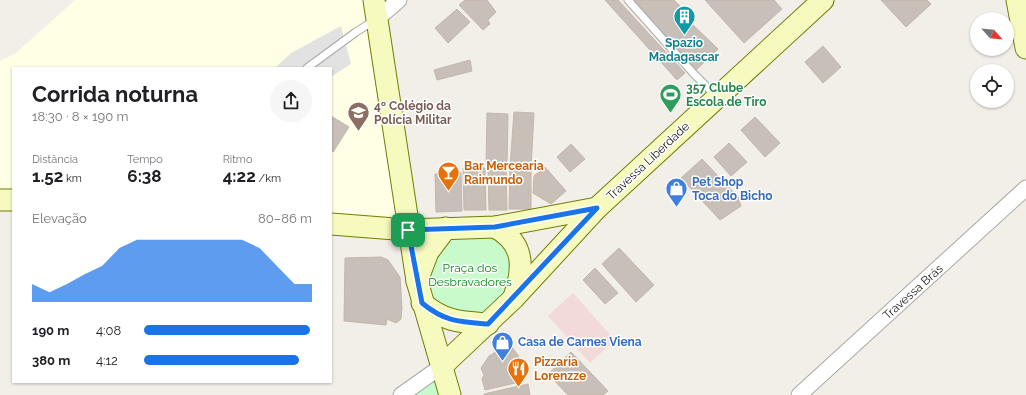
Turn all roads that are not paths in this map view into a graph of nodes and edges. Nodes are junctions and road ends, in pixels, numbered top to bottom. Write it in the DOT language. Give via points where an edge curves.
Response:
graph roads {
  1 [pos="399,0"];
  2 [pos="628,0"];
  3 [pos="823,0"];
  4 [pos="1017,0"];
  5 [pos="376,10"];
  6 [pos="1026,48"];
  7 [pos="308,67"];
  8 [pos="717,97"];
  9 [pos="1026,188"];
  10 [pos="0,200"];
  11 [pos="12,200"];
  12 [pos="597,208"];
  13 [pos="332,224"];
  14 [pos="495,227"];
  15 [pos="446,228"];
  16 [pos="408,230"];
  17 [pos="417,281"];
  18 [pos="514,298"];
  19 [pos="422,303"];
  20 [pos="488,324"];
  21 [pos="442,366"];
  22 [pos="401,395"];
  23 [pos="450,395"];
  24 [pos="799,395"];
  1 -- 5 [label="street"];
  2 -- 8 [label="lane"];
  3 -- 8 [label="street, Travessa Liberdade"];
  4 -- 6 [label="street"];
  5 -- 7 [label="lane" via="356,32"];
  5 -- 16 [label="street"];
  8 -- 12 [label="street, Travessa Liberdade"];
  9 -- 24 [label="street, Travessa Brás"];
  10 -- 11 [label="street"];
  12 -- 14 [label="street, Travessa Liberdade"];
  12 -- 18 [label="street, Travessa Liberdade"];
  13 -- 16 [label="street, Travessa Liberdade"];
  14 -- 15 [label="street, Travessa Liberdade"];
  14 -- 18 [label="street" via="507,233 520,256 521,278"];
  15 -- 16 [label="street, Travessa Liberdade"];
  15 -- 17 [label="street" via="428,252"];
  16 -- 17 [label="street"];
  17 -- 19 [label="street"];
  18 -- 20 [label="street, Travessa Liberdade"];
  19 -- 20 [label="street" via="445,318 459,322"];
  19 -- 21 [label="street"];
  20 -- 21 [label="street, Travessa Liberdade"];
  21 -- 22 [label="street"];
  21 -- 23 [label="street"];
}
